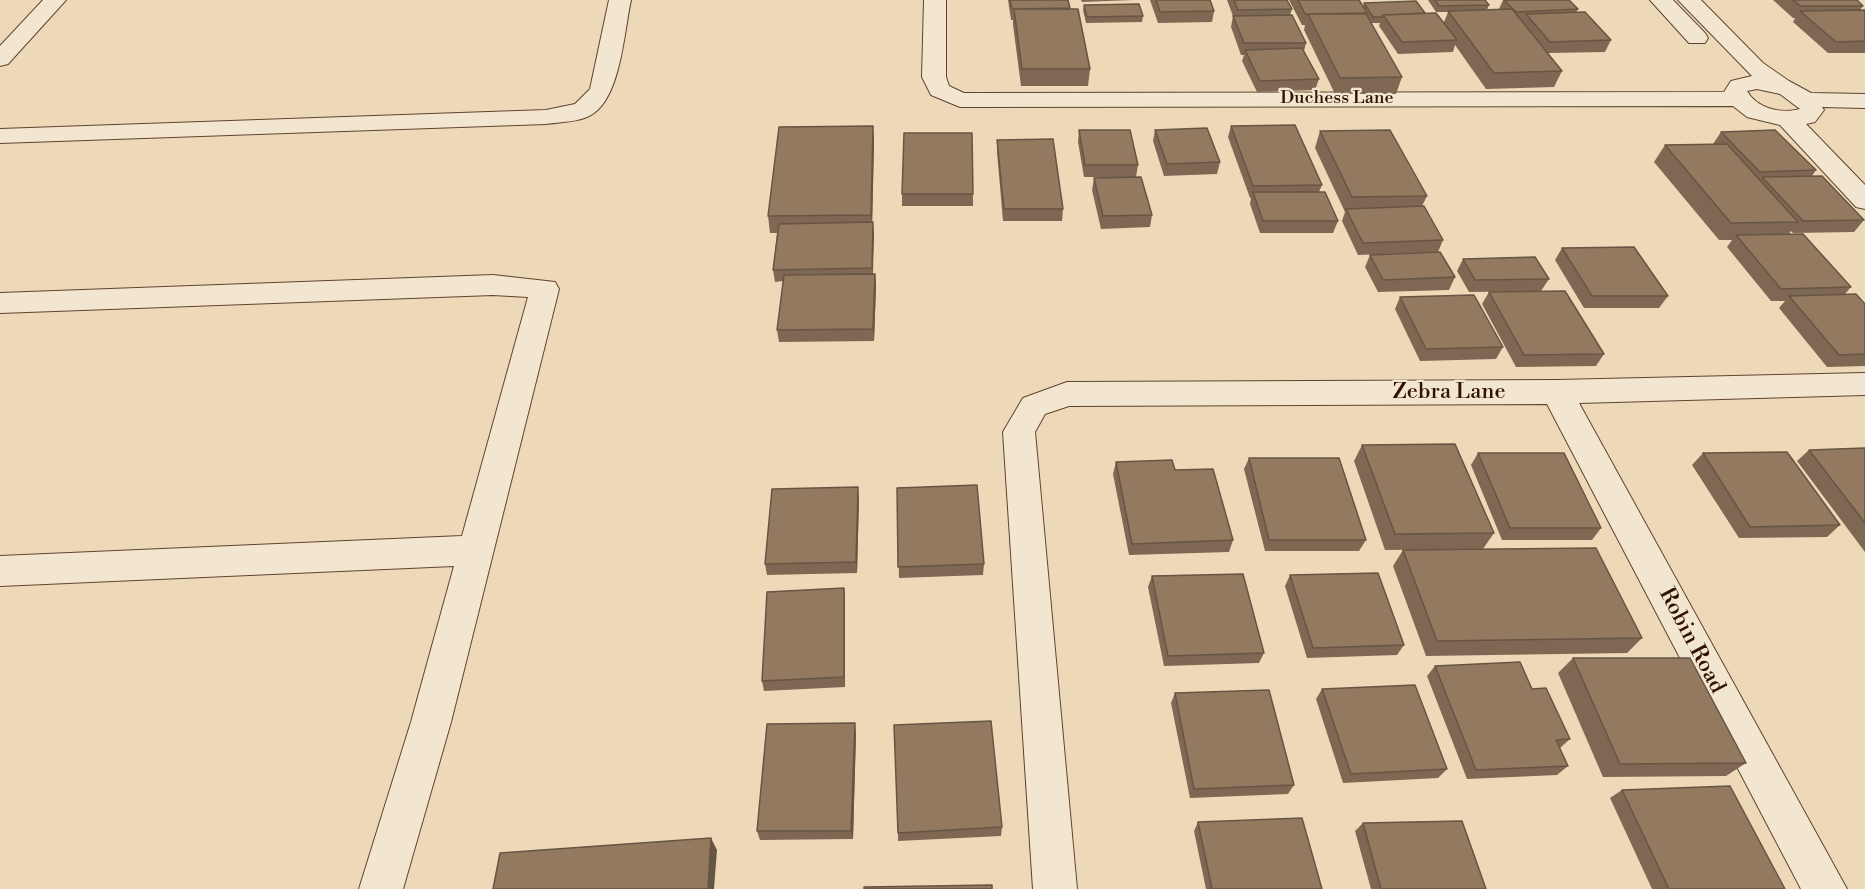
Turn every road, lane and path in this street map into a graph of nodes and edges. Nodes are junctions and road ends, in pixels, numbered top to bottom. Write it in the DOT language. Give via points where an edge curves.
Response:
graph roads {
  1 [pos="55,0"];
  2 [pos="620,0"];
  3 [pos="935,0"];
  4 [pos="1661,0"];
  5 [pos="1689,0"];
  6 [pos="0,58"];
  7 [pos="1783,87"];
  8 [pos="1739,92"];
  9 [pos="1807,100"];
  10 [pos="1865,100"];
  11 [pos="1788,119"];
  12 [pos="0,136"];
  13 [pos="1865,201"];
  14 [pos="0,303"];
  15 [pos="1865,384"];
  16 [pos="1557,392"];
  17 [pos="476,550"];
  18 [pos="0,571"];
  19 [pos="381,889"];
  20 [pos="1054,889"];
  21 [pos="1825,889"];
  1 -- 6 [label="street"];
  2 -- 12 [label="street" via="601,90 583,110 546,117"];
  3 -- 8 [label="street, Duchess Lane" via="934,77 939,90 960,100"];
  4 -- 8 [label="street"];
  5 -- 7 [label="street" via="1755,68"];
  7 -- 8 [label="street, Duchess Lane" via="1757,82"];
  7 -- 9 [label="street"];
  8 -- 11 [label="street" via="1750,108"];
  9 -- 10 [label="street"];
  9 -- 11 [label="street" via="1812,110 1806,117"];
  11 -- 13 [label="street"];
  14 -- 17 [label="street" via="493,285 545,289"];
  15 -- 16 [label="street, Zebra Lane"];
  16 -- 20 [label="street, Zebra Lane" via="1067,394 1034,406 1019,432"];
  16 -- 21 [label="street, Robin Road"];
  17 -- 18 [label="street"];
  17 -- 19 [label="street" via="431,722"];
}
